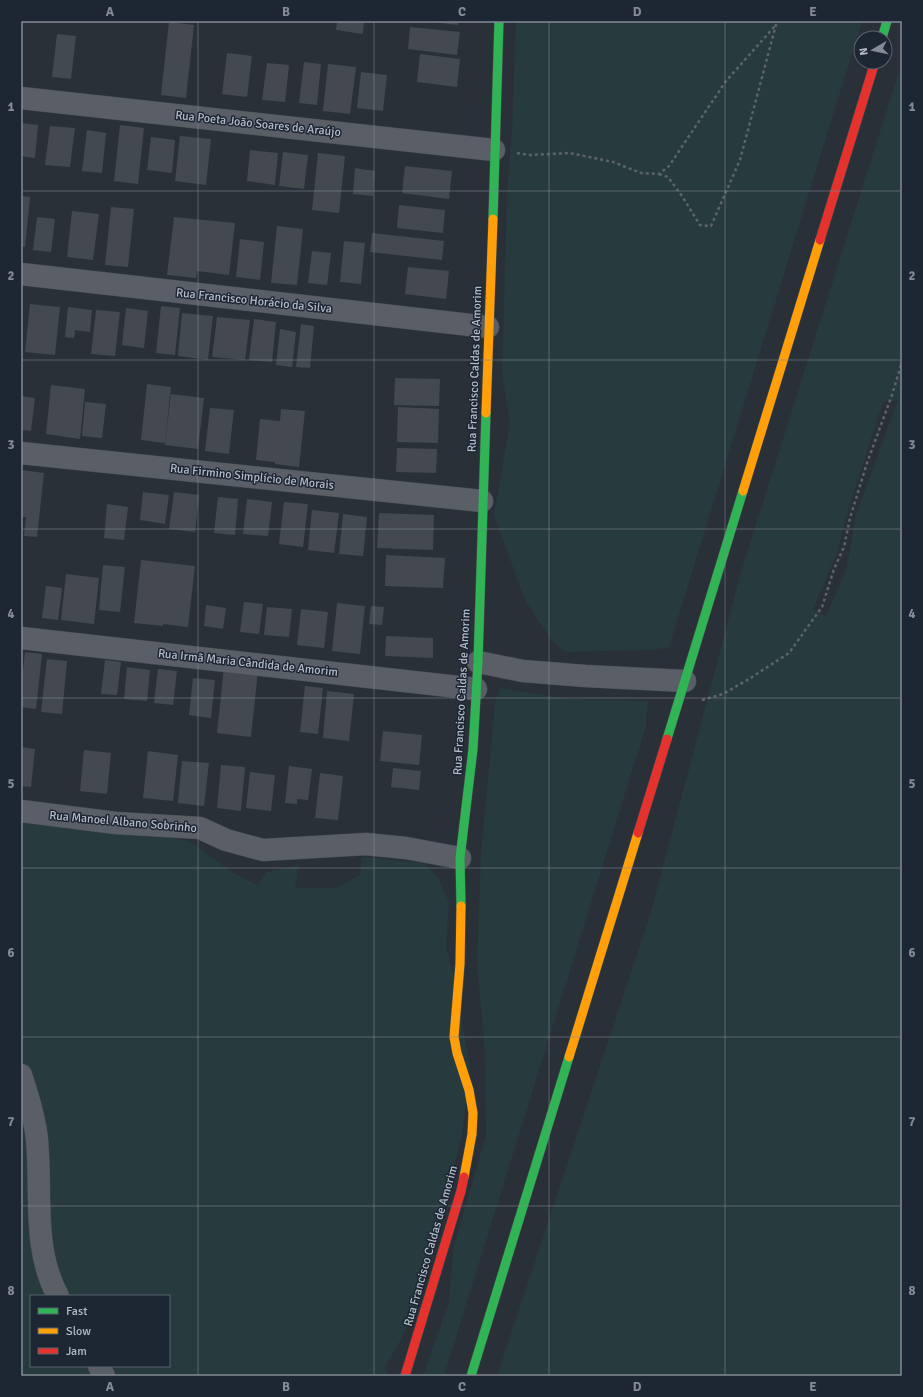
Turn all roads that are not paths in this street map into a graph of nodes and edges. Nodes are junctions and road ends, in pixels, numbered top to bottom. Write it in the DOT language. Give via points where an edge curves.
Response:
graph roads {
  1 [pos="499,21"];
  2 [pos="873,70"];
  3 [pos="21,98"];
  4 [pos="494,150"];
  5 [pos="21,274"];
  6 [pos="488,327"];
  7 [pos="21,453"];
  8 [pos="482,501"];
  9 [pos="21,638"];
  10 [pos="478,662"];
  11 [pos="476,689"];
  12 [pos="682,690"];
  13 [pos="21,811"];
  14 [pos="460,858"];
  15 [pos="21,1075"];
  16 [pos="57,1295"];
  17 [pos="100,1367"];
  18 [pos="104,1376"];
  19 [pos="405,1376"];
  20 [pos="471,1376"];
  1 -- 4 [label="main road, Rua Francisco Caldas de Amorim"];
  2 -- 12 [label="main road"];
  3 -- 4 [label="street, Rua Poeta João Soares de Araújo"];
  4 -- 6 [label="main road, Rua Francisco Caldas de Amorim"];
  5 -- 6 [label="street, Rua Francisco Horácio da Silva"];
  6 -- 8 [label="main road, Rua Francisco Caldas de Amorim"];
  7 -- 8 [label="street, Rua Firmino Simplício de Morais"];
  8 -- 10 [label="main road, Rua Francisco Caldas de Amorim"];
  9 -- 11 [label="street, Rua Irmã Maria Cândida de Amorim"];
  10 -- 11 [label="main road, Rua Francisco Caldas de Amorim"];
  10 -- 12 [label="street" via="523,671"];
  11 -- 14 [label="main road, Rua Francisco Caldas de Amorim" via="474,748"];
  12 -- 20 [label="main road"];
  13 -- 14 [label="street, Rua Manoel Albano Sobrinho" via="116,823 200,828 226,840 263,850 366,844"];
  14 -- 19 [label="main road, Rua Francisco Caldas de Amorim" via="460,964 454,1037 469,1090 473,1114 472,1134 461,1191"];
  15 -- 16 [label="street" via="37,1140 41,1247 52,1286"];
  17 -- 18 [label="street"];
}
